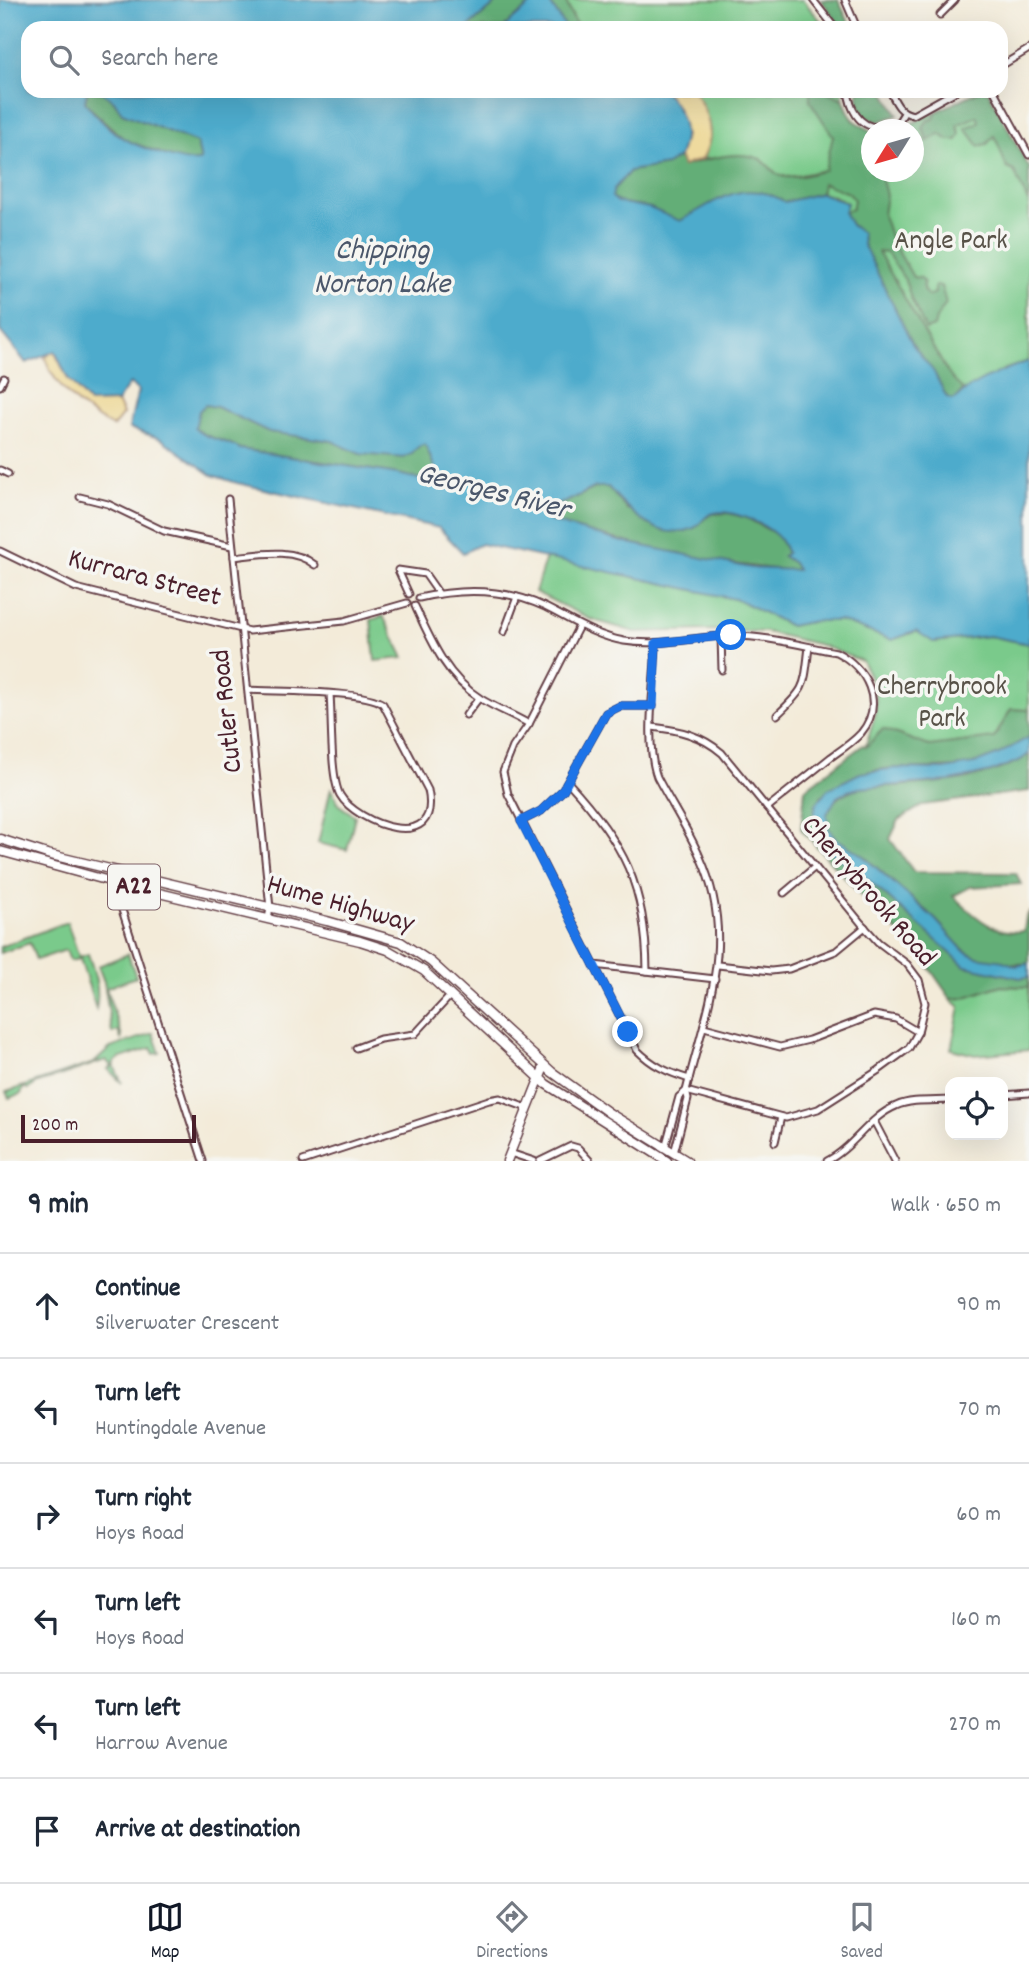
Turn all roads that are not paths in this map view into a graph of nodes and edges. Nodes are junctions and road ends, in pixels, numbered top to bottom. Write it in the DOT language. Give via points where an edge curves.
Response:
graph roads {
  1 [pos="813,0"];
  2 [pos="845,0"];
  3 [pos="956,0"];
  4 [pos="940,15"];
  5 [pos="830,21"];
  6 [pos="854,21"];
  7 [pos="1029,49"];
  8 [pos="1008,62"];
  9 [pos="849,98"];
  10 [pos="893,98"];
  11 [pos="944,98"];
  12 [pos="998,98"];
  13 [pos="904,113"];
  14 [pos="1026,142"];
  15 [pos="1029,155"];
  16 [pos="4,378"];
  17 [pos="0,386"];
  18 [pos="0,470"];
  19 [pos="8,474"];
  20 [pos="80,497"];
  21 [pos="229,499"];
  22 [pos="232,546"];
  23 [pos="0,551"];
  24 [pos="234,557"];
  25 [pos="315,565"];
  26 [pos="409,594"];
  27 [pos="439,594"];
  28 [pos="419,597"];
  29 [pos="517,597"];
  30 [pos="407,603"];
  31 [pos="415,606"];
  32 [pos="579,626"];
  33 [pos="241,629"];
  34 [pos="504,632"];
  35 [pos="721,637"];
  36 [pos="656,643"];
  37 [pos="809,647"];
  38 [pos="722,670"];
  39 [pos="248,690"];
  40 [pos="330,694"];
  41 [pos="479,698"];
  42 [pos="653,706"];
  43 [pos="466,715"];
  44 [pos="777,715"];
  45 [pos="529,724"];
  46 [pos="652,727"];
  47 [pos="568,782"];
  48 [pos="767,808"];
  49 [pos="521,821"];
  50 [pos="0,839"];
  51 [pos="0,851"];
  52 [pos="815,867"];
  53 [pos="113,882"];
  54 [pos="784,893"];
  55 [pos="270,908"];
  56 [pos="268,919"];
  57 [pos="864,927"];
  58 [pos="594,965"];
  59 [pos="718,965"];
  60 [pos="647,971"];
  61 [pos="715,979"];
  62 [pos="451,995"];
  63 [pos="704,1027"];
  64 [pos="918,1032"];
  65 [pos="356,1048"];
  66 [pos="544,1067"];
  67 [pos="539,1078"];
  68 [pos="689,1079"];
  69 [pos="686,1091"];
  70 [pos="1029,1093"];
  71 [pos="1008,1095"];
  72 [pos="945,1100"];
  73 [pos="527,1108"];
  74 [pos="781,1117"];
  75 [pos="874,1121"];
  76 [pos="775,1142"];
  77 [pos="665,1148"];
  78 [pos="674,1153"];
  79 [pos="508,1157"];
  80 [pos="203,1161"];
  81 [pos="303,1161"];
  82 [pos="534,1161"];
  83 [pos="540,1161"];
  84 [pos="590,1161"];
  85 [pos="667,1161"];
  86 [pos="687,1161"];
  87 [pos="827,1161"];
  88 [pos="895,1161"];
  1 -- 5 [label="street"];
  2 -- 6 [label="street"];
  3 -- 4 [label="street"];
  7 -- 8 [label="street"];
  9 -- 13 [label="street" via="851,108 865,123 877,127 900,121"];
  10 -- 13 [label="street"];
  11 -- 13 [label="street" via="913,115"];
  12 -- 14 [label="street"];
  14 -- 15 [label="street"];
  16 -- 17 [label="street"];
  18 -- 19 [label="street"];
  20 -- 22 [label="street" via="108,504 164,531"];
  21 -- 22 [label="street, Cutler Road"];
  22 -- 24 [label="street, Cutler Road"];
  23 -- 33 [label="street, Kurrara Street" via="76,588"];
  24 -- 25 [label="street" via="280,554"];
  24 -- 33 [label="street, Cutler Road"];
  26 -- 27 [label="street" via="398,570 425,574"];
  26 -- 28 [label="street"];
  26 -- 30 [label="street"];
  27 -- 28 [label="street"];
  27 -- 29 [label="street" via="480,591"];
  28 -- 31 [label="street"];
  29 -- 32 [label="street"];
  29 -- 34 [label="street"];
  30 -- 31 [label="street"];
  30 -- 33 [label="street, Kurrara Street" via="344,621"];
  31 -- 41 [label="street" via="440,657"];
  32 -- 36 [label="street" via="620,640"];
  32 -- 45 [label="street"];
  33 -- 39 [label="street, Cutler Road"];
  35 -- 36 [label="street"];
  35 -- 37 [label="street"];
  35 -- 38 [label="street"];
  36 -- 42 [label="street"];
  37 -- 44 [label="street" via="801,693"];
  37 -- 48 [label="street" via="849,658 863,672 872,702 869,721 851,742"];
  39 -- 40 [label="street"];
  39 -- 55 [label="street, Cutler Road"];
  40 -- 40 [label="street" via="371,698 386,709 428,790 429,813 419,825 400,830 355,810 344,800 336,785"];
  41 -- 43 [label="street"];
  41 -- 45 [label="street"];
  42 -- 46 [label="street"];
  42 -- 47 [label="street" via="620,706 606,713"];
  45 -- 49 [label="street" via="503,772"];
  46 -- 48 [label="street, Cherrybrook Road" via="686,733 713,746"];
  46 -- 59 [label="street" via="657,777 707,873 717,920"];
  47 -- 49 [label="street" via="541,811"];
  47 -- 60 [label="street" via="597,814 626,859 642,908"];
  48 -- 52 [label="street, Cherrybrook Road"];
  49 -- 58 [label="street"];
  50 -- 55 [label="main road, Hume Highway / A22"];
  51 -- 53 [label="main road, Hume Highway / A22"];
  52 -- 54 [label="street"];
  52 -- 57 [label="street, Cherrybrook Road"];
  53 -- 56 [label="main road, Hume Highway / A22"];
  53 -- 80 [label="street"];
  55 -- 56 [label="street, Cutler Road"];
  55 -- 66 [label="main road, Hume Highway / A22" via="401,942 459,986"];
  56 -- 62 [label="main road, Hume Highway / A22" via="388,950 424,971"];
  57 -- 59 [label="street" via="844,947 789,969"];
  57 -- 64 [label="street, Cherrybrook Road" via="919,980 925,1003"];
  58 -- 60 [label="street"];
  58 -- 68 [label="street" via="637,1050 663,1071"];
  59 -- 61 [label="street"];
  60 -- 61 [label="street"];
  61 -- 63 [label="street"];
  62 -- 65 [label="street" via="415,1034"];
  62 -- 67 [label="main road, Hume Highway / A22"];
  63 -- 64 [label="street" via="780,1047 874,1016 896,1019"];
  63 -- 68 [label="street"];
  64 -- 74 [label="street" via="909,1048 895,1059 818,1109"];
  66 -- 67 [label="main road"];
  66 -- 77 [label="main road, Hume Highway / A22"];
  67 -- 73 [label="main road"];
  67 -- 85 [label="main road, Hume Highway / A22"];
  68 -- 69 [label="street"];
  69 -- 74 [label="street"];
  69 -- 77 [label="street" via="680,1097"];
  69 -- 78 [label="street"];
  70 -- 71 [label="street"];
  72 -- 75 [label="street" via="897,1105"];
  73 -- 79 [label="main road"];
  73 -- 81 [label="street" via="500,1098 489,1100"];
  74 -- 76 [label="street"];
  75 -- 87 [label="street"];
  75 -- 88 [label="street"];
  77 -- 78 [label="main road, Hume Highway / A22"];
  78 -- 86 [label="main road, Hume Highway / A22"];
  79 -- 82 [label="street"];
  83 -- 84 [label="street" via="573,1146"];
}
